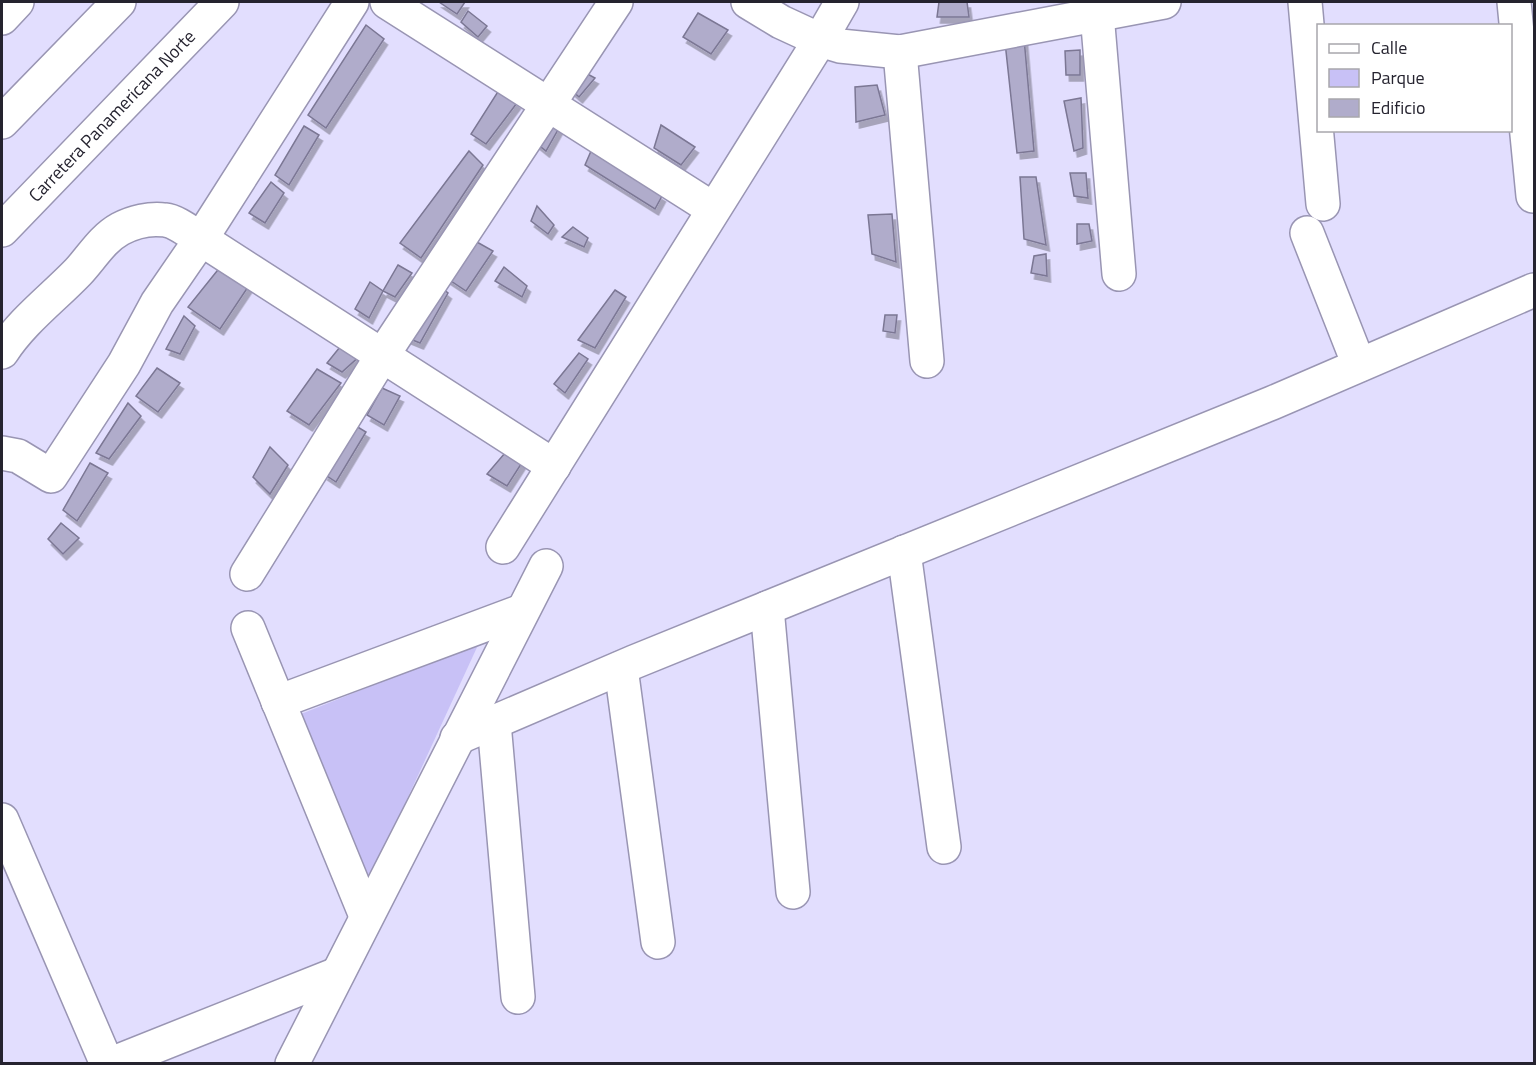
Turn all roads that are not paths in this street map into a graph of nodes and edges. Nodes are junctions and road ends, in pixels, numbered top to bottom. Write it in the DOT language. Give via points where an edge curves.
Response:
graph roads {
  1 [pos="17,2"];
  2 [pos="119,2"];
  3 [pos="222,2"];
  4 [pos="352,2"];
  5 [pos="387,2"];
  6 [pos="616,2"];
  7 [pos="748,2"];
  8 [pos="842,2"];
  9 [pos="1164,2"];
  10 [pos="1305,2"];
  11 [pos="1514,2"];
  12 [pos="1096,8"];
  13 [pos="2,18"];
  14 [pos="820,40"];
  15 [pos="900,52"];
  16 [pos="549,104"];
  17 [pos="2,122"];
  18 [pos="1533,190"];
  19 [pos="1323,204"];
  20 [pos="713,209"];
  21 [pos="2,230"];
  22 [pos="1307,233"];
  23 [pos="201,239"];
  24 [pos="1119,274"];
  25 [pos="1534,290"];
  26 [pos="2,352"];
  27 [pos="382,357"];
  28 [pos="927,361"];
  29 [pos="1359,365"];
  30 [pos="2,453"];
  31 [pos="554,466"];
  32 [pos="503,547"];
  33 [pos="904,552"];
  34 [pos="546,566"];
  35 [pos="247,574"];
  36 [pos="767,608"];
  37 [pos="522,611"];
  38 [pos="248,628"];
  39 [pos="621,668"];
  40 [pos="278,702"];
  41 [pos="494,723"];
  42 [pos="457,738"];
  43 [pos="2,820"];
  44 [pos="944,847"];
  45 [pos="793,892"];
  46 [pos="366,916"];
  47 [pos="657,942"];
  48 [pos="337,974"];
  49 [pos="518,997"];
  50 [pos="109,1064"];
  51 [pos="292,1064"];
  1 -- 13 [label="main road"];
  2 -- 17 [label="main road"];
  3 -- 21 [label="main road, Carretera Panamericana Norte"];
  4 -- 23 [label="main road"];
  5 -- 16 [label="main road"];
  6 -- 16 [label="main road"];
  7 -- 14 [label="main road"];
  8 -- 14 [label="main road"];
  9 -- 12 [label="main road"];
  10 -- 19 [label="main road"];
  11 -- 18 [label="main road"];
  12 -- 15 [label="main road"];
  12 -- 24 [label="main road"];
  14 -- 15 [label="main road"];
  14 -- 20 [label="main road"];
  15 -- 28 [label="main road"];
  16 -- 20 [label="main road"];
  16 -- 27 [label="main road"];
  20 -- 31 [label="main road"];
  22 -- 29 [label="main road"];
  23 -- 26 [label="main road" via="168,220 151,220 120,229 96,249"];
  23 -- 27 [label="main road"];
  23 -- 30 [label="main road" via="51,476 18,456"];
  25 -- 29 [label="main road"];
  27 -- 31 [label="main road"];
  27 -- 35 [label="main road"];
  29 -- 33 [label="main road"];
  31 -- 32 [label="main road"];
  33 -- 36 [label="main road"];
  33 -- 44 [label="main road"];
  34 -- 37 [label="main road"];
  36 -- 39 [label="main road"];
  36 -- 45 [label="main road"];
  37 -- 40 [label="main road"];
  37 -- 42 [label="main road"];
  38 -- 40 [label="main road"];
  39 -- 41 [label="main road"];
  39 -- 47 [label="main road"];
  40 -- 46 [label="main road"];
  41 -- 42 [label="main road"];
  41 -- 49 [label="main road"];
  42 -- 46 [label="main road"];
  43 -- 50 [label="main road"];
  46 -- 48 [label="main road"];
  48 -- 50 [label="main road"];
  48 -- 51 [label="main road"];
}
